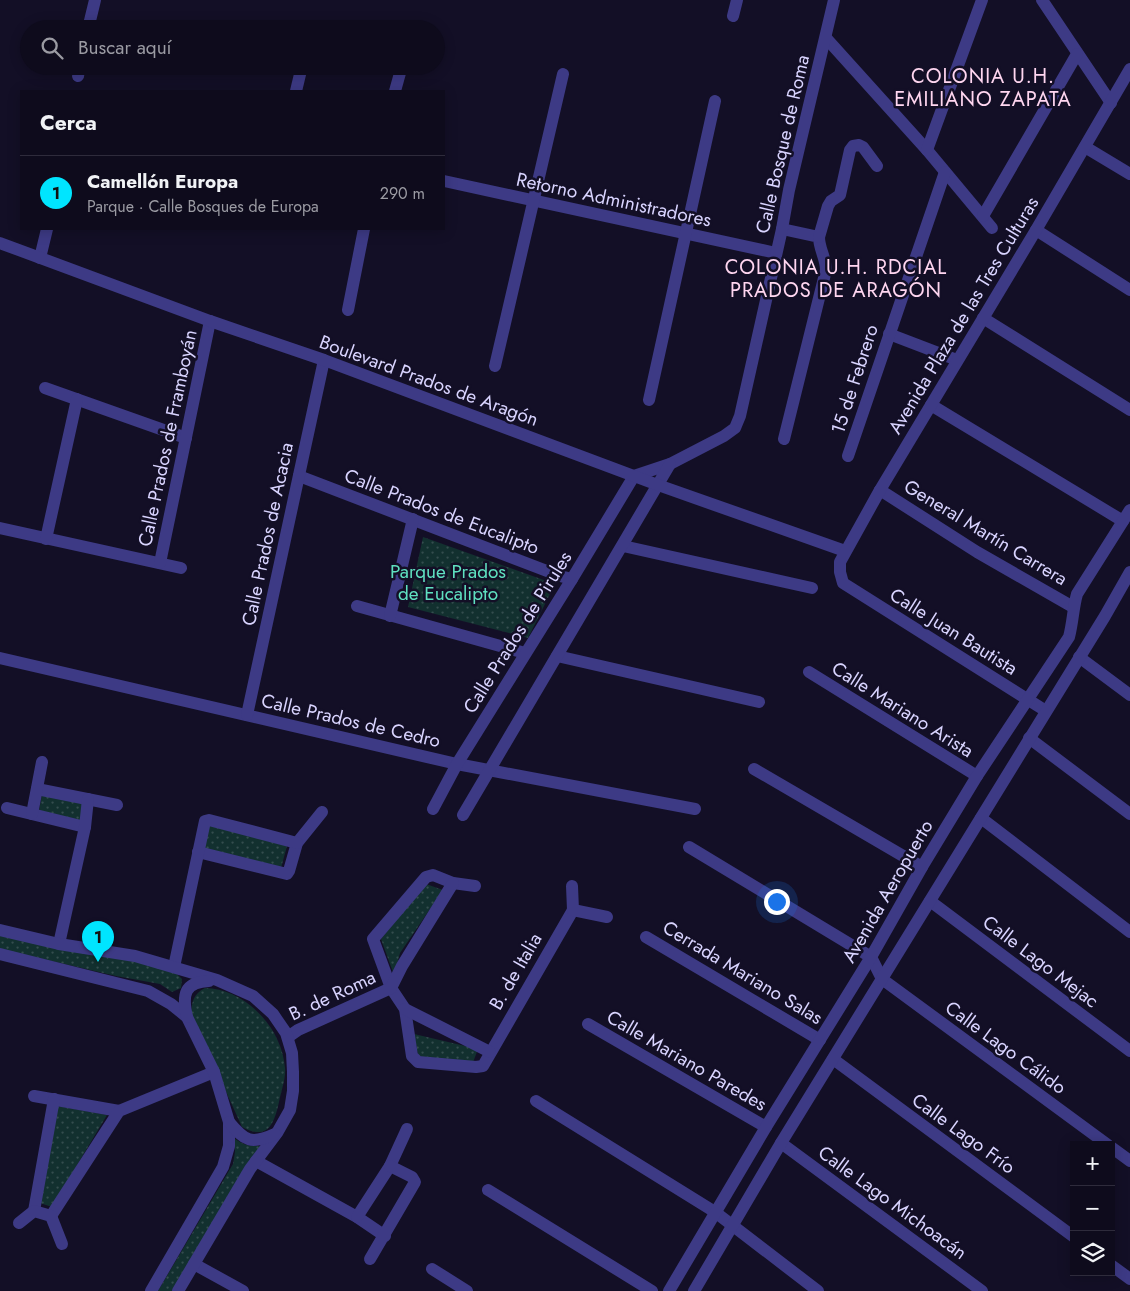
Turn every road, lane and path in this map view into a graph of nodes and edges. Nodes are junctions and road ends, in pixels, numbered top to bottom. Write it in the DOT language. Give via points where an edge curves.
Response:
graph roads {
  1 [pos="95,0"];
  2 [pos="737,0"];
  3 [pos="834,0"];
  4 [pos="982,0"];
  5 [pos="1042,0"];
  6 [pos="733,16"];
  7 [pos="90,20"];
  8 [pos="826,38"];
  9 [pos="1077,54"];
  10 [pos="1130,69"];
  11 [pos="563,74"];
  12 [pos="300,75"];
  13 [pos="399,75"];
  14 [pos="296,90"];
  15 [pos="395,90"];
  16 [pos="715,102"];
  17 [pos="1110,103"];
  18 [pos="1085,147"];
  19 [pos="927,150"];
  20 [pos="877,166"];
  21 [pos="945,172"];
  22 [pos="1130,174"];
  23 [pos="445,181"];
  24 [pos="533,200"];
  25 [pos="983,216"];
  26 [pos="992,228"];
  27 [pos="782,229"];
  28 [pos="47,230"];
  29 [pos="364,230"];
  30 [pos="1036,230"];
  31 [pos="686,234"];
  32 [pos="819,237"];
  33 [pos="0,243"];
  34 [pos="776,254"];
  35 [pos="40,258"];
  36 [pos="1130,290"];
  37 [pos="348,310"];
  38 [pos="982,318"];
  39 [pos="210,321"];
  40 [pos="889,334"];
  41 [pos="324,360"];
  42 [pos="957,360"];
  43 [pos="495,366"];
  44 [pos="45,388"];
  45 [pos="77,400"];
  46 [pos="649,400"];
  47 [pos="931,405"];
  48 [pos="1130,410"];
  49 [pos="186,438"];
  50 [pos="784,439"];
  51 [pos="848,456"];
  52 [pos="670,464"];
  53 [pos="299,476"];
  54 [pos="634,476"];
  55 [pos="658,484"];
  56 [pos="880,490"];
  57 [pos="1130,510"];
  58 [pos="412,519"];
  59 [pos="1123,521"];
  60 [pos="0,528"];
  61 [pos="46,538"];
  62 [pos="623,546"];
  63 [pos="845,551"];
  64 [pos="160,563"];
  65 [pos="181,568"];
  66 [pos="1130,574"];
  67 [pos="572,579"];
  68 [pos="843,583"];
  69 [pos="812,588"];
  70 [pos="356,606"];
  71 [pos="1073,607"];
  72 [pos="390,616"];
  73 [pos="526,653"];
  74 [pos="557,656"];
  75 [pos="1079,657"];
  76 [pos="0,658"];
  77 [pos="809,672"];
  78 [pos="1130,695"];
  79 [pos="1028,700"];
  80 [pos="759,702"];
  81 [pos="1046,711"];
  82 [pos="247,715"];
  83 [pos="1029,738"];
  84 [pos="42,762"];
  85 [pos="456,764"];
  86 [pos="490,769"];
  87 [pos="754,769"];
  88 [pos="977,776"];
  89 [pos="37,789"];
  90 [pos="88,799"];
  91 [pos="117,805"];
  92 [pos="7,808"];
  93 [pos="432,809"];
  94 [pos="695,809"];
  95 [pos="322,812"];
  96 [pos="32,814"];
  97 [pos="1130,814"];
  98 [pos="463,816"];
  99 [pos="981,818"];
  100 [pos="85,827"];
  101 [pos="297,843"];
  102 [pos="689,846"];
  103 [pos="198,852"];
  104 [pos="922,867"];
  105 [pos="453,884"];
  106 [pos="475,886"];
  107 [pos="572,886"];
  108 [pos="930,901"];
  109 [pos="573,910"];
  110 [pos="607,917"];
  111 [pos="0,930"];
  112 [pos="1130,932"];
  113 [pos="646,937"];
  114 [pos="59,944"];
  115 [pos="0,954"];
  116 [pos="871,957"];
  117 [pos="174,967"];
  118 [pos="882,979"];
  119 [pos="217,980"];
  120 [pos="391,988"];
  121 [pos="405,1009"];
  122 [pos="187,1017"];
  123 [pos="588,1024"];
  124 [pos="288,1036"];
  125 [pos="820,1040"];
  126 [pos="1130,1051"];
  127 [pos="490,1052"];
  128 [pos="833,1059"];
  129 [pos="214,1072"];
  130 [pos="34,1096"];
  131 [pos="54,1099"];
  132 [pos="536,1101"];
  133 [pos="119,1111"];
  134 [pos="229,1122"];
  135 [pos="766,1127"];
  136 [pos="407,1129"];
  137 [pos="277,1134"];
  138 [pos="1103,1141"];
  139 [pos="781,1143"];
  140 [pos="1115,1150"];
  141 [pos="256,1161"];
  142 [pos="1130,1161"];
  143 [pos="390,1166"];
  144 [pos="488,1190"];
  145 [pos="34,1211"];
  146 [pos="715,1212"];
  147 [pos="51,1216"];
  148 [pos="356,1217"];
  149 [pos="19,1223"];
  150 [pos="733,1226"];
  151 [pos="1070,1234"];
  152 [pos="384,1236"];
  153 [pos="62,1244"];
  154 [pos="370,1259"];
  155 [pos="194,1264"];
  156 [pos="1115,1268"];
  157 [pos="432,1269"];
  158 [pos="1130,1279"];
  159 [pos="151,1291"];
  160 [pos="178,1291"];
  161 [pos="242,1291"];
  162 [pos="467,1291"];
  163 [pos="652,1291"];
  164 [pos="669,1291"];
  165 [pos="694,1291"];
  166 [pos="818,1291"];
  167 [pos="982,1291"];
  1 -- 7 [label="street"];
  2 -- 6 [label="street"];
  3 -- 8 [label="street, Calle Bosque de Roma"];
  4 -- 19 [label="street"];
  5 -- 9 [label="street"];
  8 -- 19 [label="street"];
  8 -- 27 [label="street, Calle Bosque de Roma"];
  9 -- 17 [label="street"];
  9 -- 25 [label="street"];
  10 -- 17 [label="street, Avenida Plaza de las Tres Culturas"];
  11 -- 24 [label="street"];
  12 -- 14 [label="street"];
  13 -- 15 [label="street"];
  16 -- 31 [label="street"];
  17 -- 18 [label="street, Avenida Plaza de las Tres Culturas"];
  18 -- 22 [label="street"];
  18 -- 30 [label="street, Avenida Plaza de las Tres Culturas"];
  19 -- 21 [label="street"];
  20 -- 32 [label="street" via="863,147 853,146 840,195 828,206"];
  21 -- 25 [label="street"];
  21 -- 40 [label="street, 15 de Febrero"];
  23 -- 24 [label="street, Retorno Administradores"];
  24 -- 31 [label="street, Retorno Administradores"];
  24 -- 43 [label="street"];
  25 -- 26 [label="street"];
  27 -- 32 [label="street"];
  27 -- 34 [label="street, Calle Bosque de Roma"];
  28 -- 35 [label="street"];
  29 -- 37 [label="street"];
  30 -- 36 [label="street"];
  30 -- 38 [label="street, Avenida Plaza de las Tres Culturas"];
  31 -- 34 [label="street, Retorno Administradores"];
  31 -- 46 [label="street"];
  32 -- 50 [label="street" via="826,270"];
  33 -- 35 [label="street, Boulevard Prados de Aragón"];
  34 -- 52 [label="street, Calle Bosque de Roma" via="735,428"];
  35 -- 39 [label="street, Boulevard Prados de Aragón"];
  38 -- 42 [label="street, Avenida Plaza de las Tres Culturas"];
  38 -- 48 [label="street"];
  39 -- 41 [label="street, Boulevard Prados de Aragón"];
  39 -- 49 [label="street, Calle Prados de Framboyán"];
  40 -- 42 [label="street"];
  40 -- 51 [label="street, 15 de Febrero"];
  41 -- 53 [label="street, Calle Prados de Acacia"];
  41 -- 54 [label="street, Boulevard Prados de Aragón"];
  42 -- 47 [label="street, Avenida Plaza de las Tres Culturas"];
  44 -- 45 [label="street"];
  45 -- 49 [label="street"];
  45 -- 61 [label="street"];
  47 -- 56 [label="street, Avenida Plaza de las Tres Culturas"];
  47 -- 59 [label="street"];
  49 -- 64 [label="street, Calle Prados de Framboyán"];
  52 -- 54 [label="street, Calle Bosque de Roma"];
  52 -- 55 [label="street"];
  53 -- 58 [label="street, Calle Prados de Eucalipto"];
  53 -- 82 [label="street, Calle Prados de Acacia"];
  54 -- 55 [label="street, Boulevard Prados de Aragón"];
  54 -- 67 [label="street, Calle Prados de Pirules"];
  55 -- 62 [label="street"];
  55 -- 63 [label="street, Boulevard Prados de Aragón"];
  56 -- 63 [label="street, Avenida Plaza de las Tres Culturas"];
  56 -- 71 [label="street, General Martín Carrera" via="977,552"];
  57 -- 59 [label="street, Avenida Aeropuerto"];
  58 -- 67 [label="street, Calle Prados de Eucalipto"];
  58 -- 72 [label="street"];
  59 -- 71 [label="street, Avenida Aeropuerto" via="1077,594"];
  60 -- 61 [label="street, Calle Prados de Framboyán"];
  61 -- 64 [label="street, Calle Prados de Framboyán"];
  62 -- 69 [label="street"];
  62 -- 74 [label="street"];
  63 -- 68 [label="street, Avenida Plaza de las Tres Culturas" via="840,562"];
  64 -- 65 [label="street, Calle Prados de Framboyán"];
  66 -- 75 [label="street"];
  67 -- 73 [label="street, Calle Prados de Pirules"];
  68 -- 79 [label="street, Calle Juan Bautista"];
  70 -- 72 [label="street"];
  71 -- 79 [label="street, Avenida Aeropuerto" via="1069,637"];
  72 -- 73 [label="street"];
  73 -- 85 [label="street, Calle Prados de Pirules"];
  74 -- 80 [label="street"];
  74 -- 86 [label="street"];
  75 -- 78 [label="street"];
  75 -- 81 [label="street"];
  76 -- 82 [label="street, Calle Prados de Cedro"];
  77 -- 88 [label="street, Calle Mariano Arista"];
  79 -- 81 [label="street, Calle Juan Bautista"];
  79 -- 88 [label="street, Avenida Aeropuerto"];
  81 -- 83 [label="street"];
  82 -- 85 [label="street, Calle Prados de Cedro"];
  83 -- 97 [label="street"];
  83 -- 99 [label="street"];
  84 -- 89 [label="street"];
  85 -- 86 [label="street, Calle Prados de Cedro"];
  85 -- 93 [label="street, Calle Prados de Pirules"];
  86 -- 94 [label="street, Calle Prados de Cedro"];
  86 -- 98 [label="street"];
  87 -- 104 [label="street"];
  88 -- 104 [label="street, Avenida Aeropuerto"];
  89 -- 90 [label="street"];
  89 -- 96 [label="street"];
  90 -- 91 [label="street"];
  90 -- 100 [label="street"];
  92 -- 96 [label="street"];
  95 -- 101 [label="street"];
  96 -- 100 [label="street"];
  99 -- 108 [label="street"];
  99 -- 112 [label="street"];
  100 -- 114 [label="street"];
  101 -- 103 [label="street" via="289,871 284,874"];
  101 -- 103 [label="street" via="207,820 203,823"];
  102 -- 116 [label="street"];
  103 -- 117 [label="street"];
  104 -- 116 [label="street, Avenida Aeropuerto"];
  105 -- 106 [label="street"];
  105 -- 120 [label="street, B. de Roma"];
  105 -- 120 [label="street, B. de Italia" via="433,875 426,877 374,937 372,943"];
  107 -- 109 [label="street"];
  108 -- 118 [label="street"];
  108 -- 126 [label="street, Calle Lago Mejac"];
  109 -- 110 [label="street"];
  109 -- 127 [label="street, B. de Italia"];
  111 -- 114 [label="street"];
  113 -- 125 [label="street, Cerrada Mariano Salas"];
  114 -- 117 [label="street" via="135,956"];
  115 -- 122 [label="street" via="148,991"];
  116 -- 118 [label="street"];
  116 -- 125 [label="street, Avenida Aeropuerto"];
  117 -- 119 [label="street"];
  118 -- 128 [label="street"];
  118 -- 138 [label="street, Calle Lago Cálido"];
  119 -- 122 [label="street" via="199,981 190,986 184,1003"];
  119 -- 124 [label="street" via="253,996 273,1014"];
  120 -- 121 [label="street, B. de Italia"];
  120 -- 124 [label="street, B. de Roma"];
  121 -- 127 [label="street, B. de Italia"];
  121 -- 127 [label="street, B. de Italia" via="415,1061 479,1067 483,1066"];
  122 -- 129 [label="street"];
  123 -- 135 [label="street, Calle Mariano Paredes"];
  124 -- 137 [label="street" via="293,1091 290,1110"];
  125 -- 135 [label="street, Avenida Aeropuerto"];
  128 -- 139 [label="street"];
  128 -- 151 [label="street, Calle Lago Frío"];
  129 -- 133 [label="street"];
  129 -- 134 [label="street"];
  130 -- 131 [label="street"];
  131 -- 133 [label="street"];
  131 -- 145 [label="street"];
  132 -- 146 [label="street"];
  133 -- 147 [label="street"];
  134 -- 137 [label="street" via="242,1137 251,1141"];
  134 -- 159 [label="street" via="229,1146 223,1167"];
  135 -- 146 [label="street, Avenida Aeropuerto"];
  136 -- 143 [label="street"];
  137 -- 141 [label="street"];
  139 -- 150 [label="street"];
  139 -- 167 [label="street, Calle Lago Michoacán"];
  140 -- 142 [label="street"];
  141 -- 148 [label="street"];
  141 -- 155 [label="street"];
  143 -- 148 [label="street"];
  143 -- 152 [label="street" via="412,1177 414,1184"];
  144 -- 163 [label="street"];
  145 -- 147 [label="street"];
  145 -- 149 [label="street"];
  146 -- 150 [label="street"];
  146 -- 164 [label="street, Avenida Aeropuerto"];
  147 -- 153 [label="street"];
  148 -- 152 [label="street"];
  150 -- 165 [label="street"];
  150 -- 166 [label="street"];
  152 -- 154 [label="street"];
  155 -- 160 [label="street"];
  155 -- 161 [label="street"];
  156 -- 158 [label="street"];
  157 -- 162 [label="street"];
}
